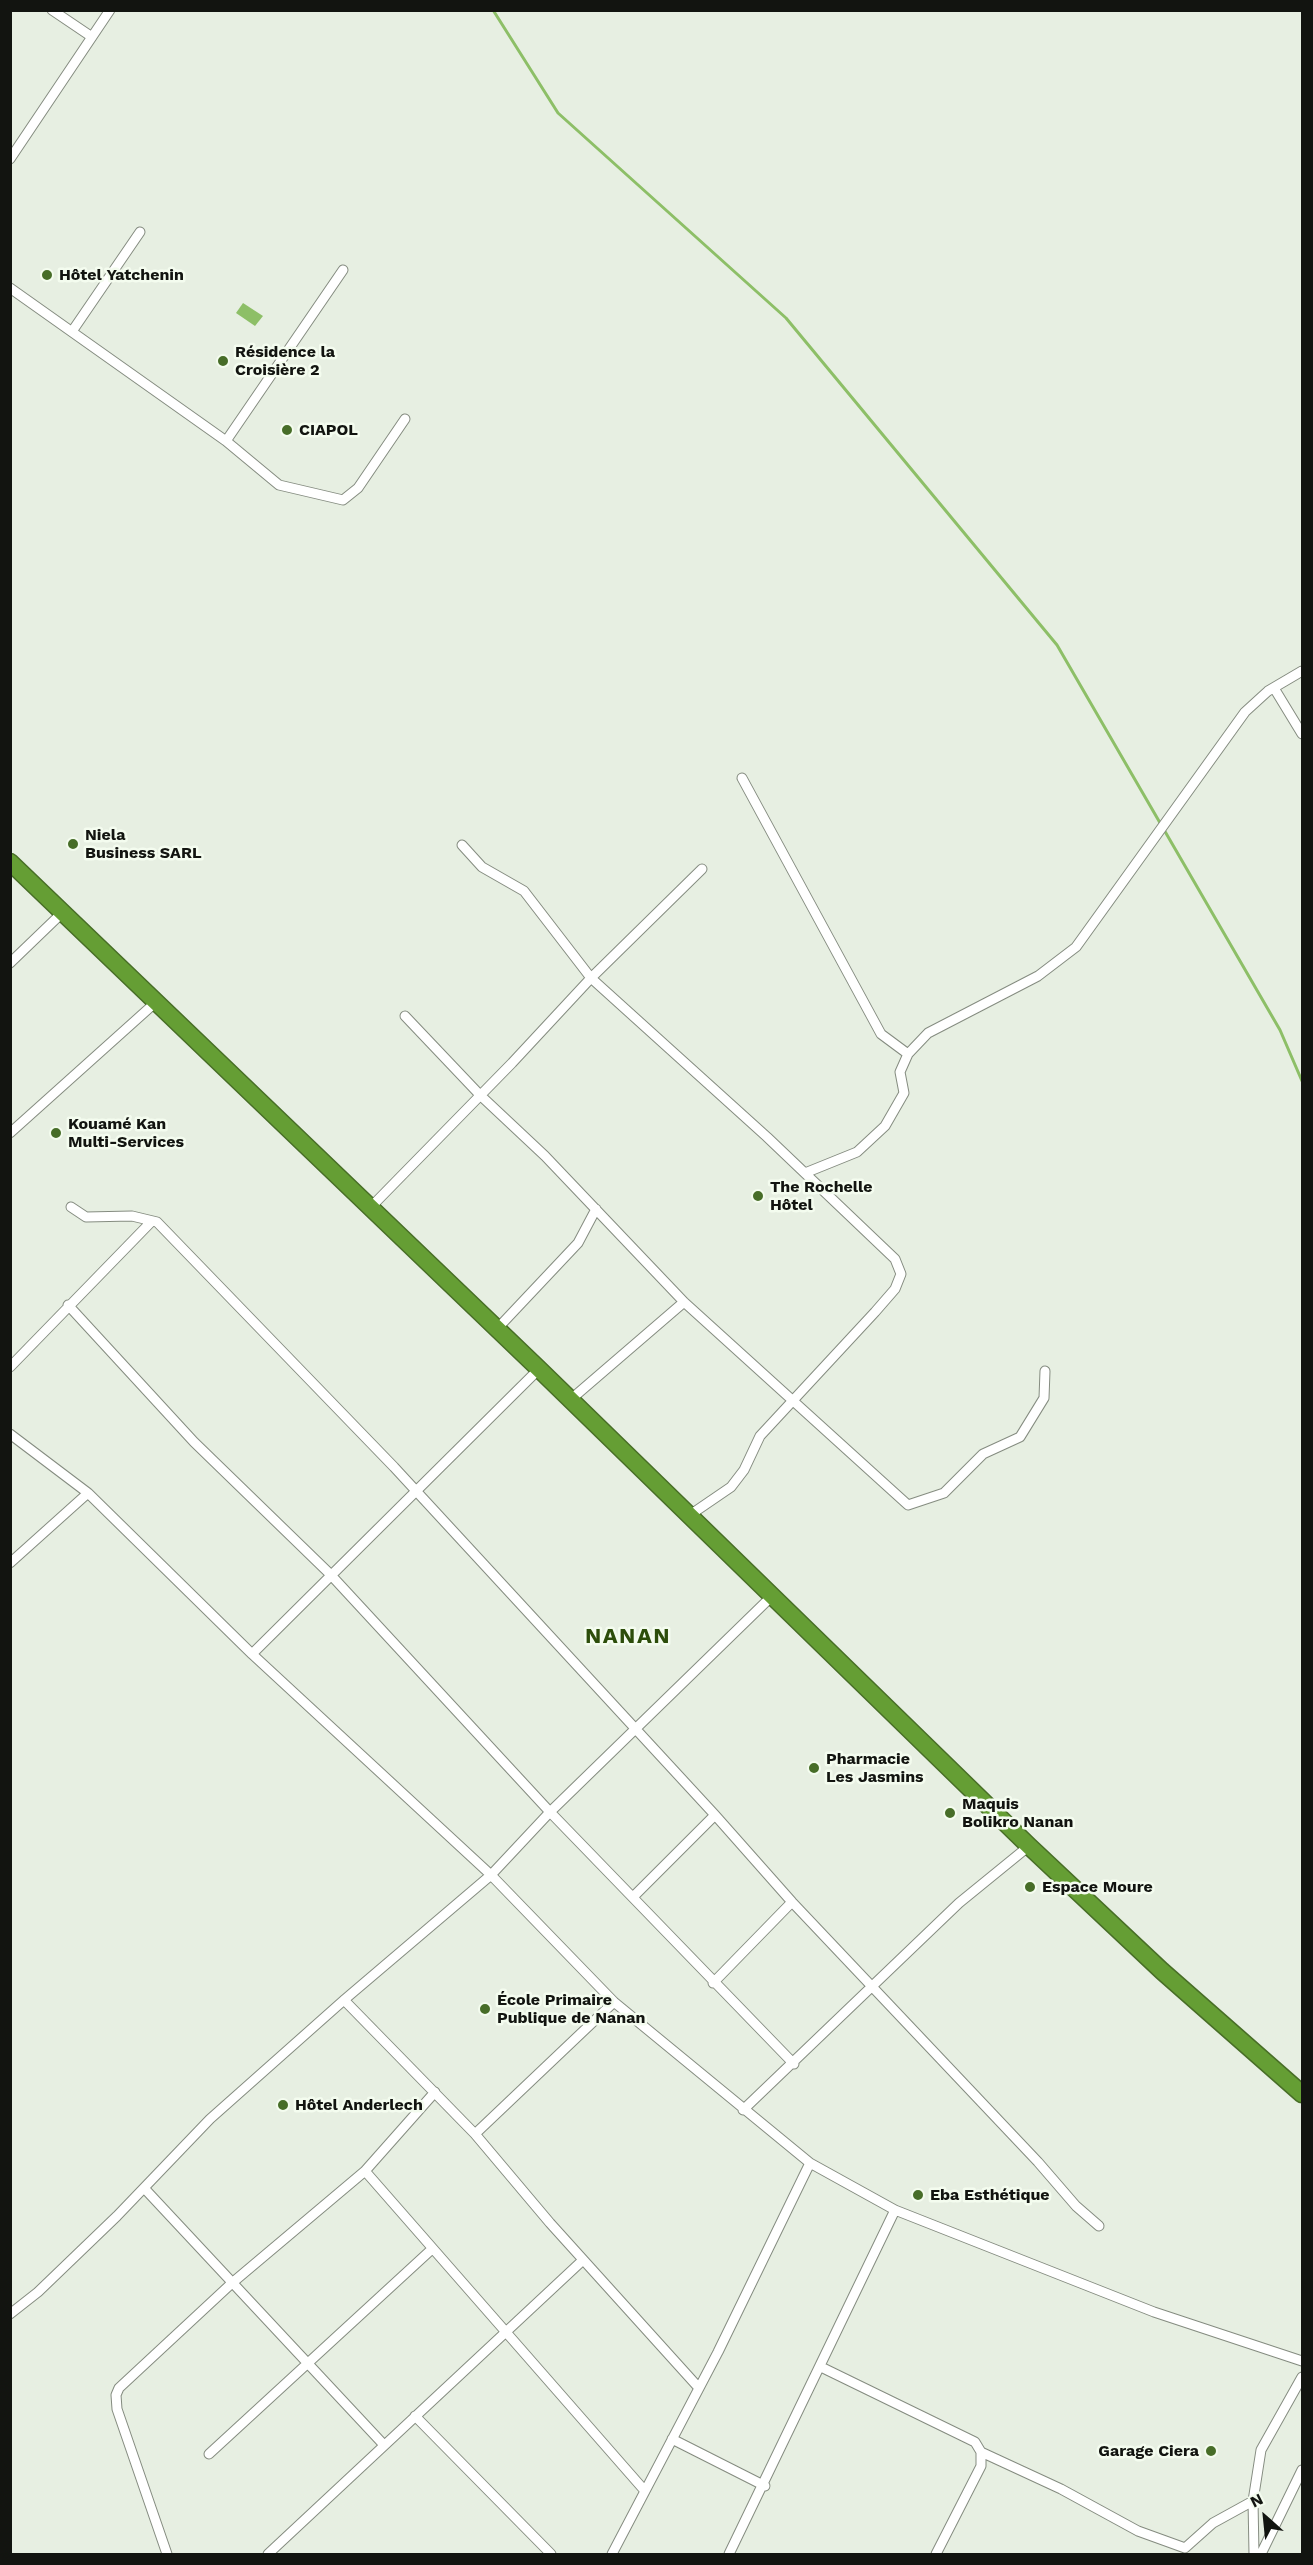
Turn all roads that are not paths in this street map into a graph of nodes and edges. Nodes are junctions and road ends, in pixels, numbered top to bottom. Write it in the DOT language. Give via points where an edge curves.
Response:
graph roads {
  1 [pos="52,10"];
  2 [pos="110,10"];
  3 [pos="92,37"];
  4 [pos="10,159"];
  5 [pos="140,232"];
  6 [pos="342,270"];
  7 [pos="10,288"];
  8 [pos="73,330"];
  9 [pos="405,419"];
  10 [pos="226,441"];
  11 [pos="1302,671"];
  12 [pos="1274,688"];
  13 [pos="1302,734"];
  14 [pos="742,778"];
  15 [pos="462,845"];
  16 [pos="10,862"];
  17 [pos="702,869"];
  18 [pos="63,912"];
  19 [pos="10,963"];
  20 [pos="591,978"];
  21 [pos="156,1002"];
  22 [pos="405,1016"];
  23 [pos="908,1054"];
  24 [pos="480,1095"];
  25 [pos="10,1133"];
  26 [pos="805,1173"];
  27 [pos="70,1207"];
  28 [pos="370,1208"];
  29 [pos="596,1209"];
  30 [pos="152,1221"];
  31 [pos="684,1302"];
  32 [pos="68,1305"];
  33 [pos="496,1330"];
  34 [pos="10,1367"];
  35 [pos="539,1368"];
  36 [pos="1045,1371"];
  37 [pos="569,1401"];
  38 [pos="795,1401"];
  39 [pos="10,1434"];
  40 [pos="416,1492"];
  41 [pos="88,1493"];
  42 [pos="690,1515"];
  43 [pos="10,1563"];
  44 [pos="330,1574"];
  45 [pos="772,1596"];
  46 [pos="252,1654"];
  47 [pos="635,1728"];
  48 [pos="550,1812"];
  49 [pos="715,1815"];
  50 [pos="1029,1846"];
  51 [pos="491,1875"];
  52 [pos="634,1896"];
  53 [pos="792,1902"];
  54 [pos="712,1983"];
  55 [pos="872,1985"];
  56 [pos="344,2000"];
  57 [pos="614,2002"];
  58 [pos="794,2064"];
  59 [pos="435,2092"];
  60 [pos="1302,2094"];
  61 [pos="743,2110"];
  62 [pos="475,2134"];
  63 [pos="810,2163"];
  64 [pos="365,2171"];
  65 [pos="144,2188"];
  66 [pos="896,2210"];
  67 [pos="1099,2226"];
  68 [pos="432,2249"];
  69 [pos="583,2260"];
  70 [pos="232,2283"];
  71 [pos="10,2314"];
  72 [pos="505,2332"];
  73 [pos="1302,2361"];
  74 [pos="307,2363"];
  75 [pos="821,2367"];
  76 [pos="1302,2376"];
  77 [pos="699,2388"];
  78 [pos="416,2416"];
  79 [pos="672,2439"];
  80 [pos="384,2445"];
  81 [pos="981,2452"];
  82 [pos="209,2454"];
  83 [pos="1302,2470"];
  84 [pos="765,2486"];
  85 [pos="645,2491"];
  86 [pos="1252,2501"];
  87 [pos="167,2554"];
  88 [pos="268,2554"];
  89 [pos="551,2554"];
  90 [pos="612,2554"];
  91 [pos="729,2554"];
  92 [pos="936,2554"];
  93 [pos="1254,2554"];
  94 [pos="1261,2554"];
  1 -- 3 [label="street"];
  2 -- 3 [label="street"];
  3 -- 4 [label="street"];
  5 -- 8 [label="street"];
  6 -- 10 [label="street"];
  7 -- 8 [label="street"];
  8 -- 10 [label="street"];
  9 -- 10 [label="street" via="358,488 343,500 279,485"];
  11 -- 12 [label="street"];
  12 -- 13 [label="street"];
  12 -- 23 [label="street" via="1245,712 1076,947 1038,976 948,1020 928,1033"];
  14 -- 23 [label="street" via="881,1034"];
  15 -- 20 [label="street" via="482,867 524,891"];
  16 -- 18 [label="highway"];
  17 -- 20 [label="street"];
  18 -- 19 [label="street"];
  18 -- 21 [label="highway"];
  20 -- 24 [label="street"];
  20 -- 26 [label="street"];
  21 -- 25 [label="street"];
  21 -- 28 [label="highway"];
  22 -- 24 [label="street"];
  23 -- 26 [label="street" via="900,1072 904,1093 885,1126 857,1152"];
  24 -- 28 [label="street"];
  24 -- 29 [label="street"];
  26 -- 38 [label="street" via="896,1259 901,1274 895,1289"];
  27 -- 30 [label="street" via="87,1216 132,1216"];
  28 -- 33 [label="highway"];
  29 -- 31 [label="street"];
  29 -- 33 [label="street" via="578,1243"];
  30 -- 32 [label="street"];
  30 -- 40 [label="street" via="309,1377"];
  31 -- 37 [label="street"];
  31 -- 38 [label="street"];
  32 -- 34 [label="street"];
  32 -- 44 [label="street" via="194,1442"];
  33 -- 35 [label="highway"];
  35 -- 37 [label="highway"];
  35 -- 40 [label="street"];
  36 -- 38 [label="street" via="1044,1398 1020,1437 983,1454 944,1493 908,1505"];
  37 -- 42 [label="highway"];
  38 -- 42 [label="street" via="760,1436 731,1487"];
  39 -- 41 [label="street"];
  40 -- 44 [label="street"];
  40 -- 47 [label="street"];
  41 -- 43 [label="street"];
  41 -- 46 [label="street"];
  42 -- 45 [label="highway"];
  44 -- 46 [label="street"];
  44 -- 48 [label="street"];
  45 -- 47 [label="street"];
  45 -- 50 [label="highway"];
  46 -- 51 [label="street"];
  47 -- 48 [label="street"];
  47 -- 49 [label="street"];
  48 -- 51 [label="street"];
  48 -- 52 [label="street"];
  49 -- 52 [label="street"];
  49 -- 53 [label="street"];
  50 -- 55 [label="street" via="959,1903"];
  50 -- 60 [label="highway"];
  51 -- 56 [label="street"];
  51 -- 57 [label="street"];
  52 -- 54 [label="street"];
  53 -- 54 [label="street"];
  53 -- 55 [label="street"];
  54 -- 58 [label="street"];
  55 -- 58 [label="street"];
  55 -- 67 [label="street" via="1076,2206"];
  56 -- 59 [label="street"];
  56 -- 65 [label="street" via="210,2120"];
  57 -- 61 [label="street"];
  57 -- 62 [label="street"];
  58 -- 61 [label="street"];
  59 -- 62 [label="street"];
  59 -- 64 [label="street"];
  61 -- 63 [label="street"];
  62 -- 69 [label="street"];
  63 -- 66 [label="street"];
  63 -- 77 [label="street"];
  64 -- 68 [label="street"];
  64 -- 70 [label="street"];
  65 -- 70 [label="street"];
  65 -- 71 [label="street" via="39,2292"];
  66 -- 73 [label="street" via="1154,2312"];
  66 -- 75 [label="street"];
  68 -- 72 [label="street"];
  68 -- 74 [label="street"];
  69 -- 72 [label="street"];
  69 -- 77 [label="street"];
  70 -- 74 [label="street"];
  70 -- 87 [label="street" via="116,2395 117,2409"];
  72 -- 78 [label="street"];
  72 -- 85 [label="street"];
  74 -- 80 [label="street"];
  74 -- 82 [label="street"];
  75 -- 81 [label="street" via="975,2442"];
  75 -- 84 [label="street"];
  76 -- 86 [label="street" via="1261,2450"];
  77 -- 79 [label="street"];
  78 -- 80 [label="street"];
  78 -- 89 [label="street"];
  79 -- 84 [label="street"];
  79 -- 85 [label="street"];
  80 -- 88 [label="street"];
  81 -- 86 [label="street" via="1138,2531 1185,2548 1213,2523"];
  81 -- 92 [label="street" via="981,2466"];
  83 -- 94 [label="street"];
  84 -- 91 [label="street"];
  85 -- 90 [label="street"];
  86 -- 93 [label="street"];
}
